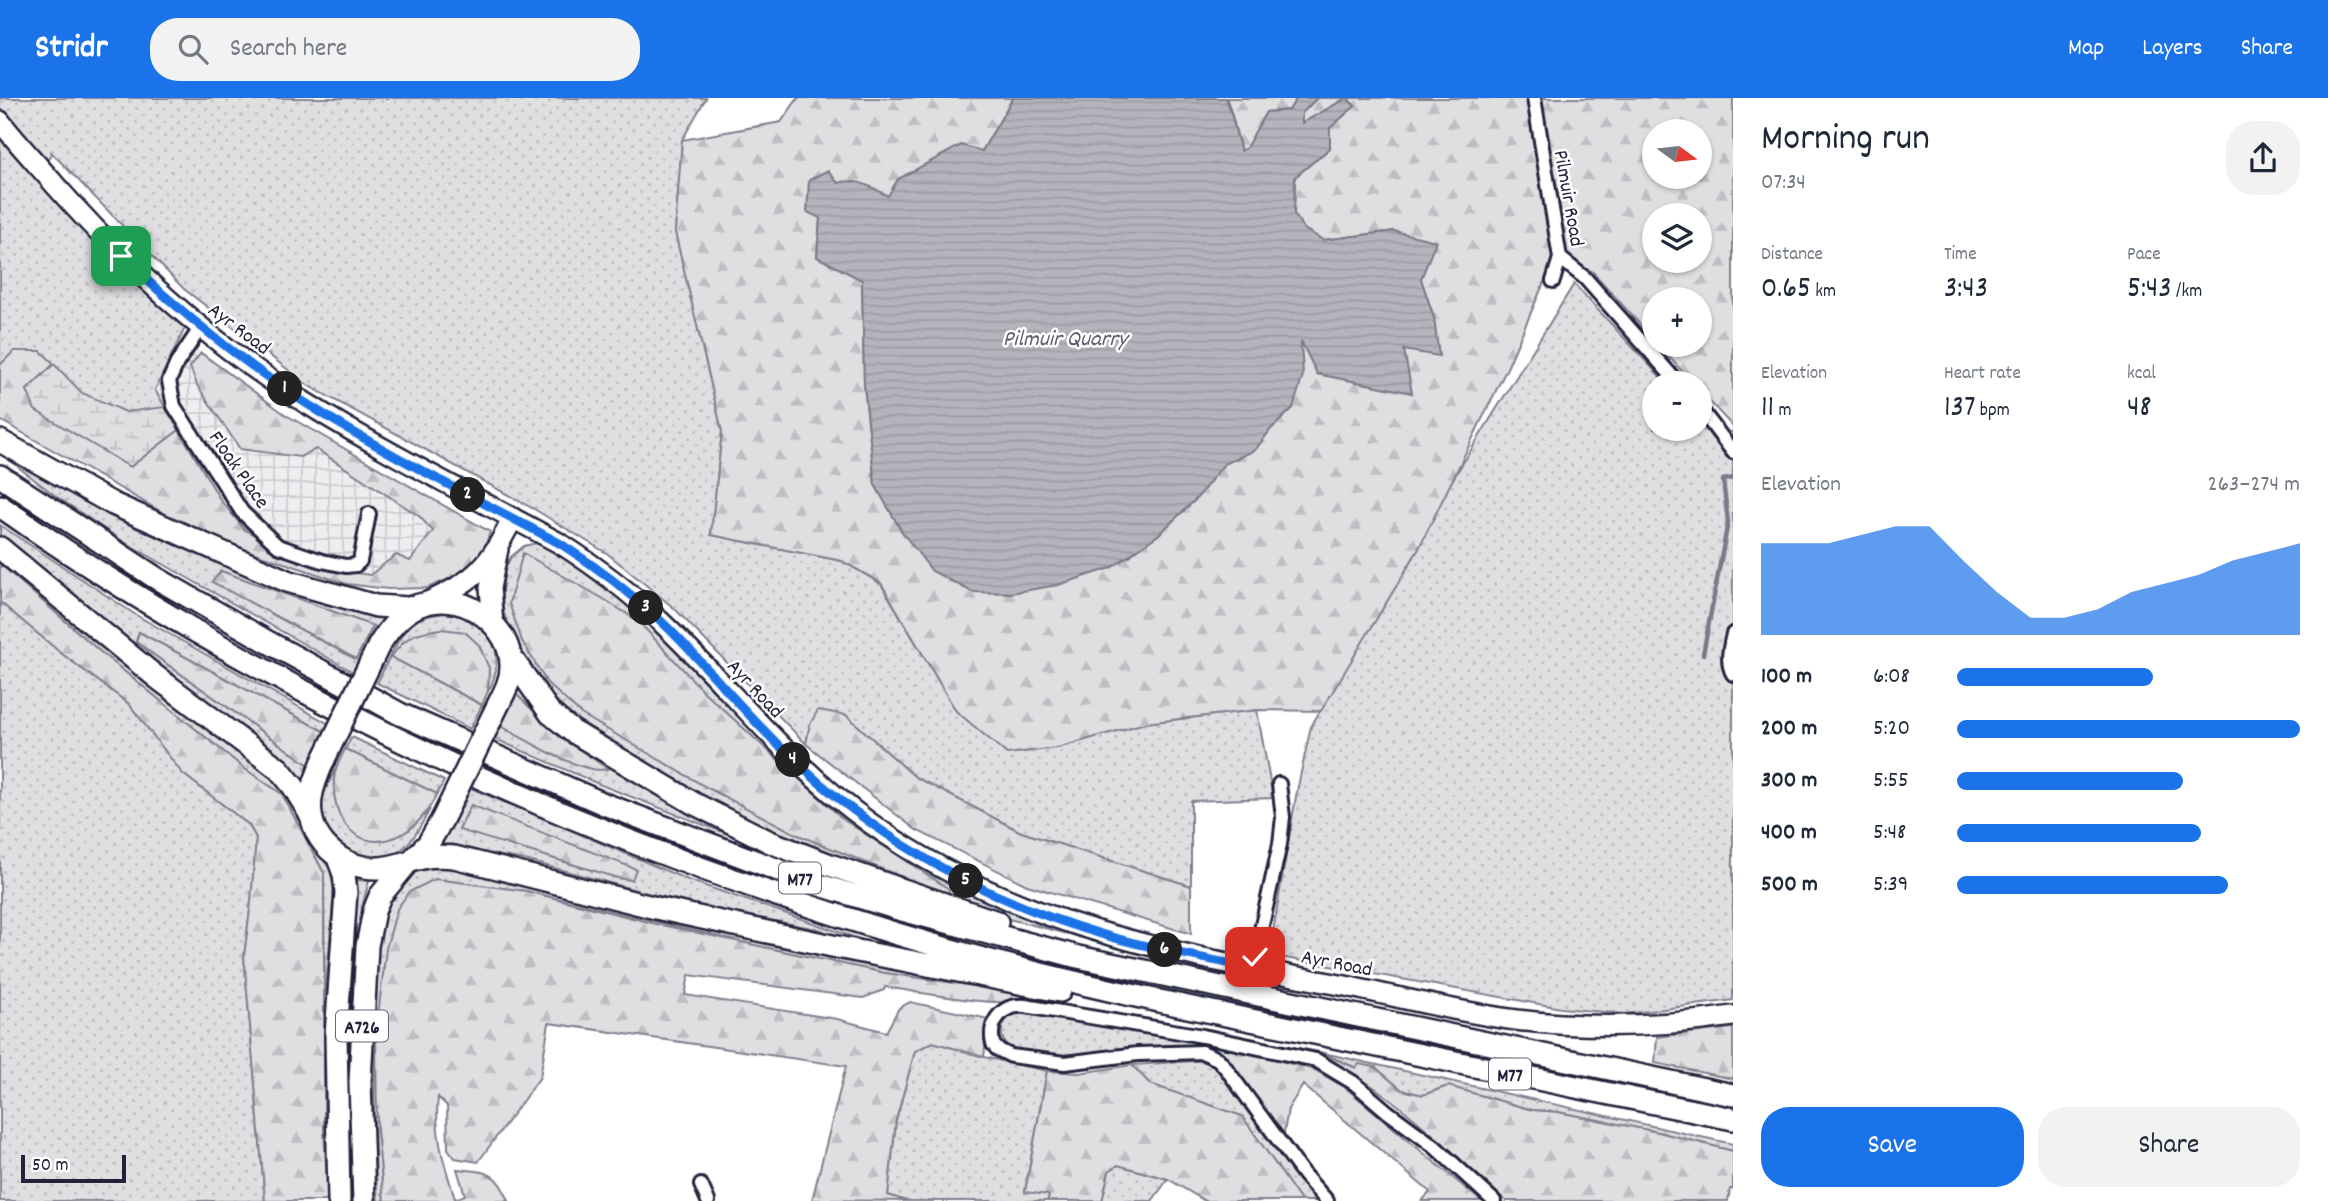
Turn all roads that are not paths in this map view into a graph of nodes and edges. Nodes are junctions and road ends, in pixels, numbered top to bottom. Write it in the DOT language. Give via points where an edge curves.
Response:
graph roads {
  1 [pos="1534,98"];
  2 [pos="0,121"];
  3 [pos="1560,258"];
  4 [pos="1553,281"];
  5 [pos="201,327"];
  6 [pos="1667,371"];
  7 [pos="1712,424"];
  8 [pos="0,441"];
  9 [pos="1733,452"];
  10 [pos="0,477"];
  11 [pos="0,506"];
  12 [pos="369,514"];
  13 [pos="513,519"];
  14 [pos="0,548"];
  15 [pos="498,548"];
  16 [pos="426,603"];
  17 [pos="493,624"];
  18 [pos="1733,634"];
  19 [pos="511,657"];
  20 [pos="1733,674"];
  21 [pos="1279,784"];
  22 [pos="311,816"];
  23 [pos="338,858"];
  24 [pos="409,861"];
  25 [pos="1251,968"];
  26 [pos="1733,1016"];
  27 [pos="1287,1028"];
  28 [pos="1674,1083"];
  29 [pos="1733,1096"];
  30 [pos="1733,1119"];
  31 [pos="701,1185"];
  32 [pos="340,1201"];
  33 [pos="364,1201"];
  34 [pos="708,1201"];
  35 [pos="1327,1201"];
  36 [pos="1494,1201"];
  1 -- 3 [label="street, Pilmuir Road"];
  2 -- 5 [label="main road, Ayr Road" via="94,229"];
  3 -- 4 [label="street"];
  3 -- 6 [label="street, Pilmuir Road" via="1585,278"];
  5 -- 12 [label="street, Floak Place" via="169,381 174,406 242,512 278,546 346,566 360,561"];
  5 -- 13 [label="main road, Ayr Road" via="305,402"];
  7 -- 9 [label="street"];
  8 -- 16 [label="highway" via="113,505 287,581 376,606 408,608"];
  10 -- 28 [label="highway, M77" via="156,578 400,714 604,804 747,859 895,908 1078,957"];
  11 -- 27 [label="highway, M77" via="158,608 371,727 687,863 942,947"];
  13 -- 15 [label="main road"];
  13 -- 25 [label="main road, Ayr Road" via="580,556 623,588 811,776 929,861 1007,901 1074,926"];
  14 -- 22 [label="highway" via="155,676 279,769"];
  15 -- 16 [label="main road" via="470,580"];
  15 -- 17 [label="main road" via="491,588"];
  16 -- 17 [label="highway" via="467,607"];
  16 -- 22 [label="highway, bridge" via="394,623 379,645 325,757 311,796"];
  17 -- 19 [label="highway" via="507,642"];
  18 -- 20 [label="street" via="1729,656"];
  19 -- 24 [label="highway, A726, bridge" via="509,684 442,820 428,844"];
  19 -- 28 [label="highway, M77" via="550,713 572,731 693,803 770,842 830,865 1032,932 1483,1032"];
  21 -- 25 [label="street" via="1280,844"];
  22 -- 23 [label="highway, A726" via="320,840"];
  23 -- 24 [label="highway" via="367,868"];
  23 -- 32 [label="highway, A726" via="346,892 336,1036"];
  24 -- 27 [label="highway, M77" via="454,857 837,947 1086,996"];
  24 -- 33 [label="highway, A726" via="380,896 367,946 360,1082"];
  25 -- 26 [label="main road, Ayr Road" via="1540,1022 1649,1025"];
  27 -- 30 [label="highway, M77"];
  28 -- 29 [label="highway, M77"];
  31 -- 34 [label="street"];
  35 -- 36 [label="street" via="1225,1067 1210,1054 1169,1052 1065,1063 1027,1060 993,1044 999,1016 1010,1006 1025,1006 1316,1060 1354,1083 1434,1146"];
}
